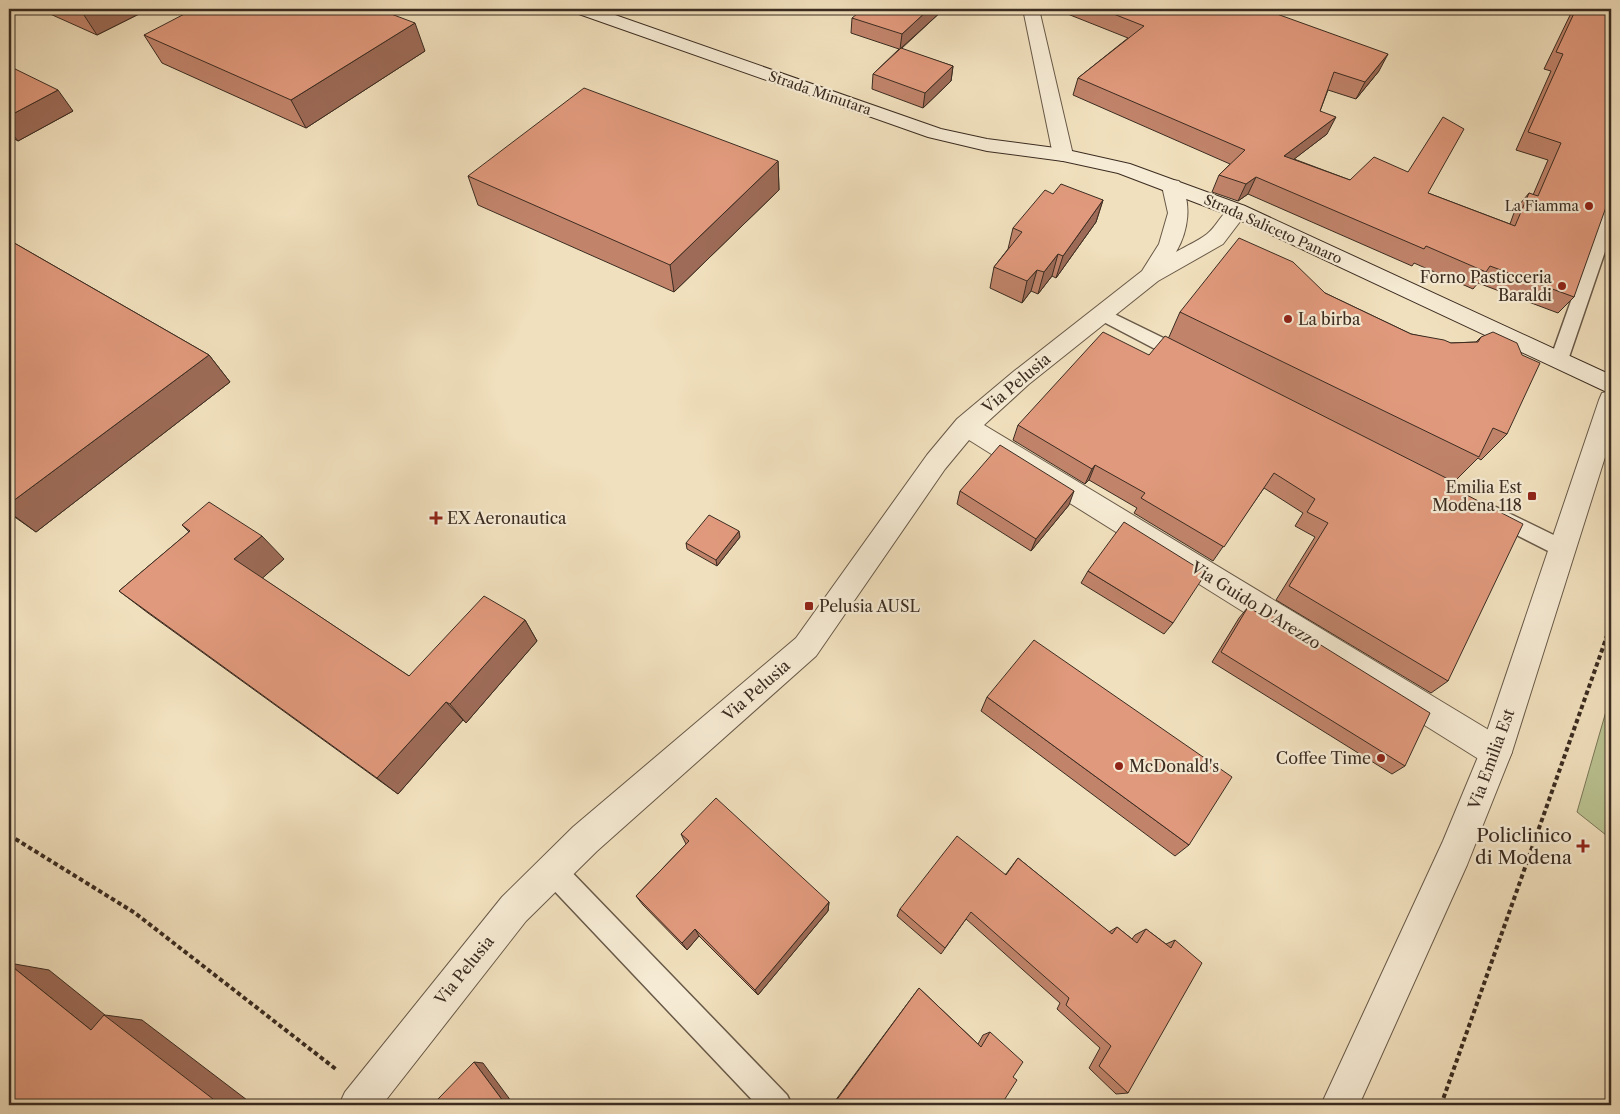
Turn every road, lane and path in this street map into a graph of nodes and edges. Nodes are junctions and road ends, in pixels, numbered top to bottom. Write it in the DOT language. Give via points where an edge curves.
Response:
graph roads {
  1 [pos="582,9"];
  2 [pos="1031,9"];
  3 [pos="1064,155"];
  4 [pos="1172,186"];
  5 [pos="1238,211"];
  6 [pos="1611,211"];
  7 [pos="1150,276"];
  8 [pos="1102,314"];
  9 [pos="1559,360"];
  10 [pos="1199,364"];
  11 [pos="1611,385"];
  12 [pos="1611,400"];
  13 [pos="966,426"];
  14 [pos="1604,450"];
  15 [pos="1483,508"];
  16 [pos="1563,549"];
  17 [pos="1611,624"];
  18 [pos="1496,752"];
  19 [pos="9,835"];
  20 [pos="553,871"];
  21 [pos="365,1096"];
  22 [pos="777,1105"];
  23 [pos="1340,1105"];
  24 [pos="1442,1105"];
  1 -- 3 [label="street, Strada Minutara" via="935,133 987,145"];
  2 -- 3 [label="street"];
  3 -- 4 [label="street, Strada Saliceto Panaro" via="1123,168"];
  4 -- 5 [label="street, Strada Saliceto Panaro"];
  4 -- 7 [label="street, Via Pelusia" via="1178,213 1170,244"];
  5 -- 7 [label="street, Via Pelusia" via="1215,239"];
  5 -- 9 [label="street, Strada Saliceto Panaro"];
  6 -- 9 [label="lane"];
  7 -- 8 [label="street, Via Pelusia"];
  8 -- 10 [label="lane"];
  8 -- 13 [label="street, Via Pelusia"];
  9 -- 11 [label="street, Strada Saliceto Panaro"];
  12 -- 14 [label="street, Via Emilia Est"];
  13 -- 18 [label="street, Via Guido D'Arezzo"];
  13 -- 20 [label="street, Via Pelusia" via="936,462 806,647 585,839"];
  14 -- 16 [label="street, Via Emilia Est"];
  15 -- 16 [label="lane"];
  16 -- 18 [label="street, Via Emilia Est"];
  17 -- 24 [label="path"];
  18 -- 23 [label="street, Via Emilia Est" via="1455,853"];
  19 -- 21 [label="path" via="135,913"];
  20 -- 21 [label="street, Via Pelusia" via="514,909"];
  20 -- 22 [label="lane"];
}
